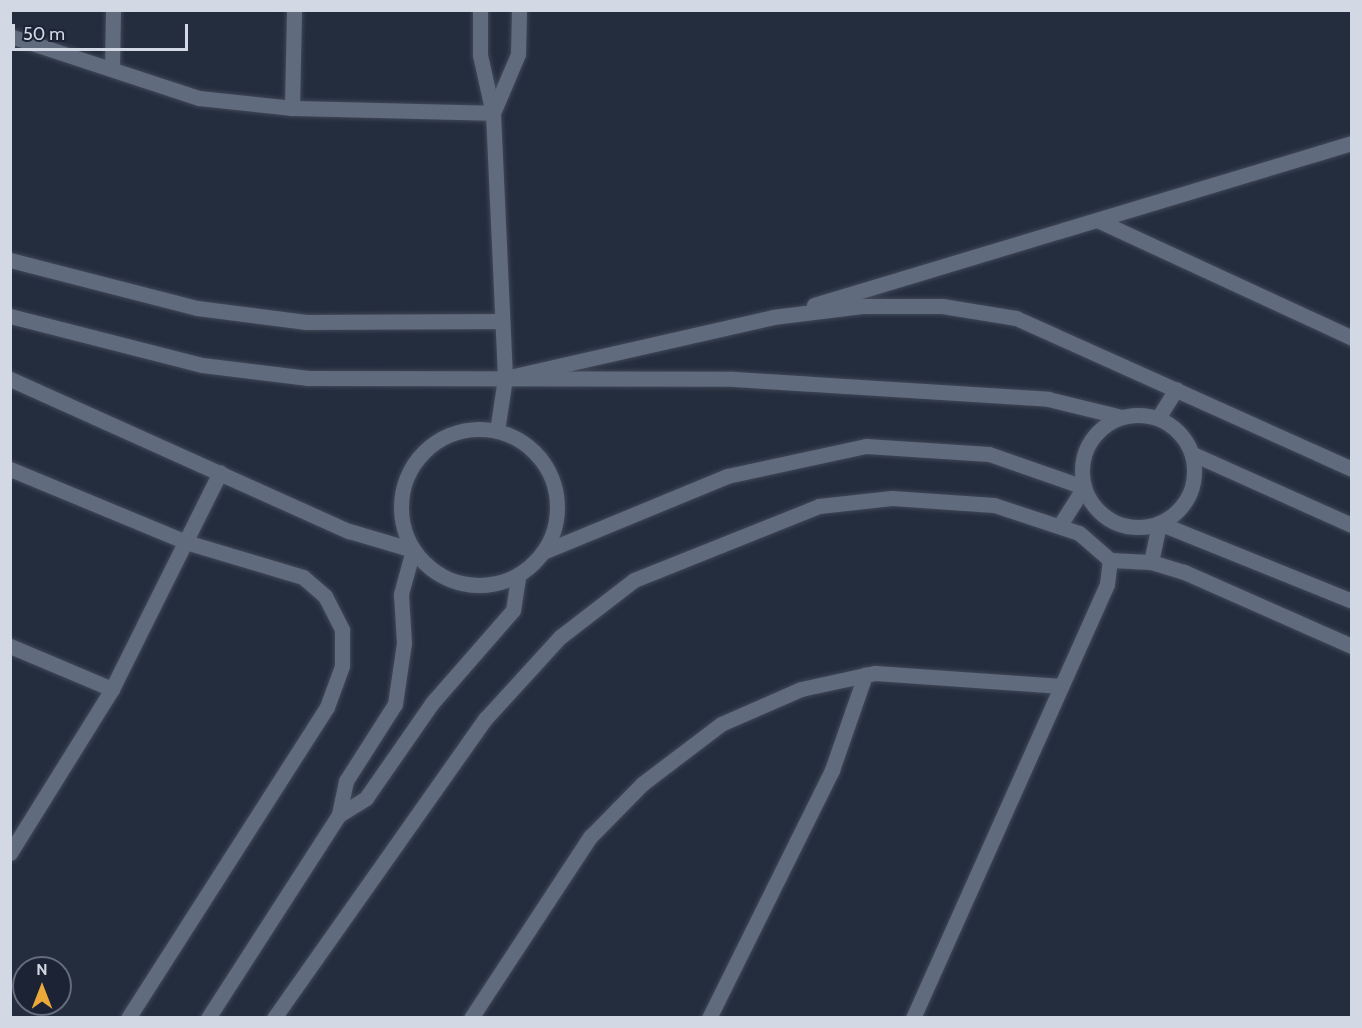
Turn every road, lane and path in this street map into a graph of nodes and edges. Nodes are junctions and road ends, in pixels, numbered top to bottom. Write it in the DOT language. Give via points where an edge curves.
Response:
graph roads {
  1 [pos="113,10"];
  2 [pos="294,10"];
  3 [pos="480,10"];
  4 [pos="519,10"];
  5 [pos="10,36"];
  6 [pos="112,69"];
  7 [pos="292,108"];
  8 [pos="493,113"];
  9 [pos="1351,144"];
  10 [pos="1097,220"];
  11 [pos="10,260"];
  12 [pos="10,316"];
  13 [pos="773,317"];
  14 [pos="499,321"];
  15 [pos="1352,338"];
  16 [pos="505,378"];
  17 [pos="10,380"];
  18 [pos="1176,389"];
  19 [pos="1122,417"];
  20 [pos="1158,418"];
  21 [pos="497,431"];
  22 [pos="1192,454"];
  23 [pos="10,469"];
  24 [pos="1352,469"];
  25 [pos="220,472"];
  26 [pos="1084,487"];
  27 [pos="1160,523"];
  28 [pos="1060,525"];
  29 [pos="1352,525"];
  30 [pos="189,543"];
  31 [pos="413,550"];
  32 [pos="543,552"];
  33 [pos="1110,560"];
  34 [pos="1151,562"];
  35 [pos="519,574"];
  36 [pos="1352,601"];
  37 [pos="10,646"];
  38 [pos="1352,646"];
  39 [pos="865,675"];
  40 [pos="1062,686"];
  41 [pos="112,689"];
  42 [pos="339,815"];
  43 [pos="10,853"];
  44 [pos="128,1017"];
  45 [pos="208,1017"];
  46 [pos="274,1017"];
  47 [pos="471,1017"];
  48 [pos="709,1017"];
  49 [pos="913,1017"];
  1 -- 6 [label="street"];
  2 -- 7 [label="street"];
  3 -- 8 [label="street" via="480,55"];
  4 -- 8 [label="street" via="518,54"];
  5 -- 6 [label="street"];
  6 -- 7 [label="street" via="199,98"];
  7 -- 8 [label="street"];
  8 -- 14 [label="street"];
  9 -- 10 [label="street"];
  10 -- 13 [label="street"];
  10 -- 15 [label="street"];
  11 -- 14 [label="street" via="196,308 295,321"];
  12 -- 16 [label="street" via="202,365 308,378"];
  13 -- 16 [label="street"];
  13 -- 18 [label="street" via="862,306 942,306 1016,318"];
  14 -- 16 [label="street"];
  16 -- 19 [label="street" via="734,379 1047,399"];
  16 -- 21 [label="street"];
  17 -- 25 [label="street"];
  18 -- 20 [label="street"];
  18 -- 24 [label="street"];
  19 -- 20 [label="street"];
  19 -- 26 [label="street" via="1093,437 1085,453"];
  20 -- 22 [label="street" via="1174,427"];
  21 -- 31 [label="street" via="470,429 445,436 418,459 400,499 402,525"];
  21 -- 32 [label="street" via="535,452 556,490 553,533"];
  22 -- 27 [label="street" via="1195,479 1188,498"];
  22 -- 29 [label="street"];
  23 -- 30 [label="street"];
  25 -- 30 [label="street"];
  25 -- 31 [label="street" via="349,531"];
  26 -- 27 [label="street" via="1105,516 1121,524"];
  26 -- 28 [label="street"];
  26 -- 32 [label="street" via="989,454 866,446 727,476"];
  27 -- 34 [label="street"];
  27 -- 36 [label="street"];
  28 -- 33 [label="street"];
  28 -- 46 [label="street" via="994,505 953,500 892,498 819,507 634,580 560,637 486,717"];
  30 -- 41 [label="street"];
  30 -- 44 [label="street" via="303,577 325,596 342,630 342,666 327,707"];
  31 -- 35 [label="street" via="450,580 473,585"];
  31 -- 42 [label="street" via="401,594 404,652 395,704 346,781"];
  32 -- 35 [label="street"];
  33 -- 34 [label="street"];
  33 -- 40 [label="street" via="1107,584"];
  34 -- 38 [label="street"];
  35 -- 42 [label="street" via="513,610 432,703 366,798"];
  37 -- 41 [label="street"];
  39 -- 40 [label="street"];
  39 -- 47 [label="street" via="753,707 687,747 642,784 590,837"];
  39 -- 48 [label="street" via="832,770"];
  40 -- 49 [label="street"];
  41 -- 43 [label="street"];
  42 -- 45 [label="street"];
}
